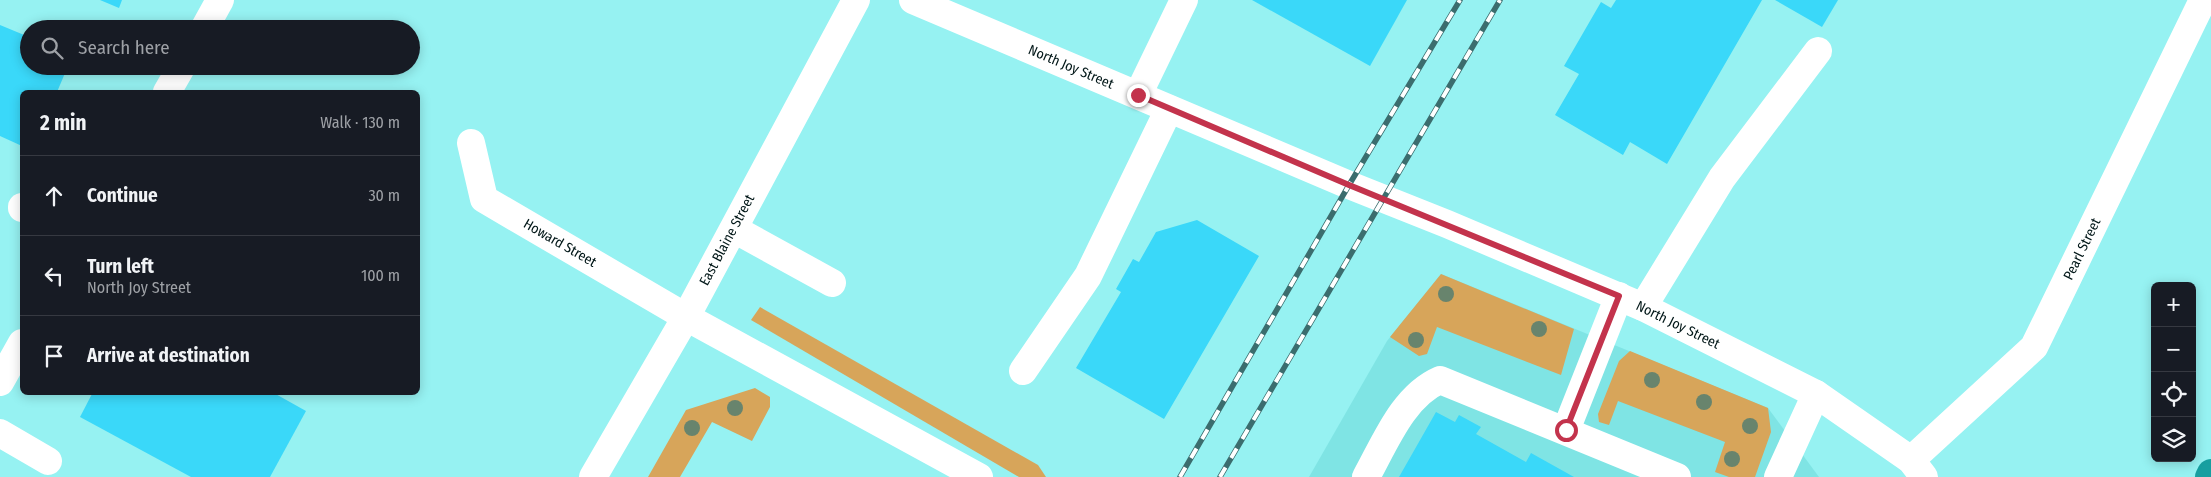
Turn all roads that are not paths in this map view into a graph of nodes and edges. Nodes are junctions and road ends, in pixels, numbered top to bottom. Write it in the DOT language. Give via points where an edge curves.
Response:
graph roads {
  1 [pos="220,0"];
  2 [pos="856,0"];
  3 [pos="912,0"];
  4 [pos="1184,0"];
  5 [pos="2203,0"];
  6 [pos="209,20"];
  7 [pos="1818,51"];
  8 [pos="177,75"];
  9 [pos="168,90"];
  10 [pos="1138,95"];
  11 [pos="1169,109"];
  12 [pos="471,143"];
  13 [pos="734,229"];
  14 [pos="832,283"];
  15 [pos="1619,296"];
  16 [pos="1643,307"];
  17 [pos="686,317"];
  18 [pos="20,347"];
  19 [pos="1023,371"];
  20 [pos="0,382"];
  21 [pos="1816,394"];
  22 [pos="1566,430"];
  23 [pos="0,433"];
  24 [pos="48,461"];
  25 [pos="1917,468"];
  26 [pos="2211,473"];
  27 [pos="1665,475"];
  28 [pos="593,477"];
  29 [pos="979,477"];
  30 [pos="1366,477"];
  31 [pos="1778,477"];
  32 [pos="2209,477"];
  1 -- 6 [label="street"];
  2 -- 13 [label="street, East Blaine Street"];
  3 -- 10 [label="street, North Joy Street"];
  4 -- 10 [label="street"];
  5 -- 25 [label="street, Pearl Street" via="2034,347"];
  7 -- 16 [label="street" via="1722,178"];
  8 -- 9 [label="street"];
  10 -- 11 [label="street, North Joy Street"];
  11 -- 15 [label="street, North Joy Street"];
  11 -- 19 [label="street" via="1088,276"];
  12 -- 17 [label="street, Howard Street" via="484,199"];
  13 -- 14 [label="street"];
  13 -- 17 [label="street, East Blaine Street"];
  15 -- 16 [label="street, North Joy Street"];
  15 -- 22 [label="street"];
  16 -- 21 [label="street, North Joy Street"];
  17 -- 28 [label="street, East Blaine Street"];
  17 -- 29 [label="street, Howard Street"];
  18 -- 20 [label="street"];
  21 -- 25 [label="street, North Joy Street"];
  21 -- 31 [label="street"];
  22 -- 27 [label="street"];
  22 -- 30 [label="street" via="1440,380 1427,386 1403,412"];
  23 -- 24 [label="street"];
  26 -- 32 [label="highway"];
}
